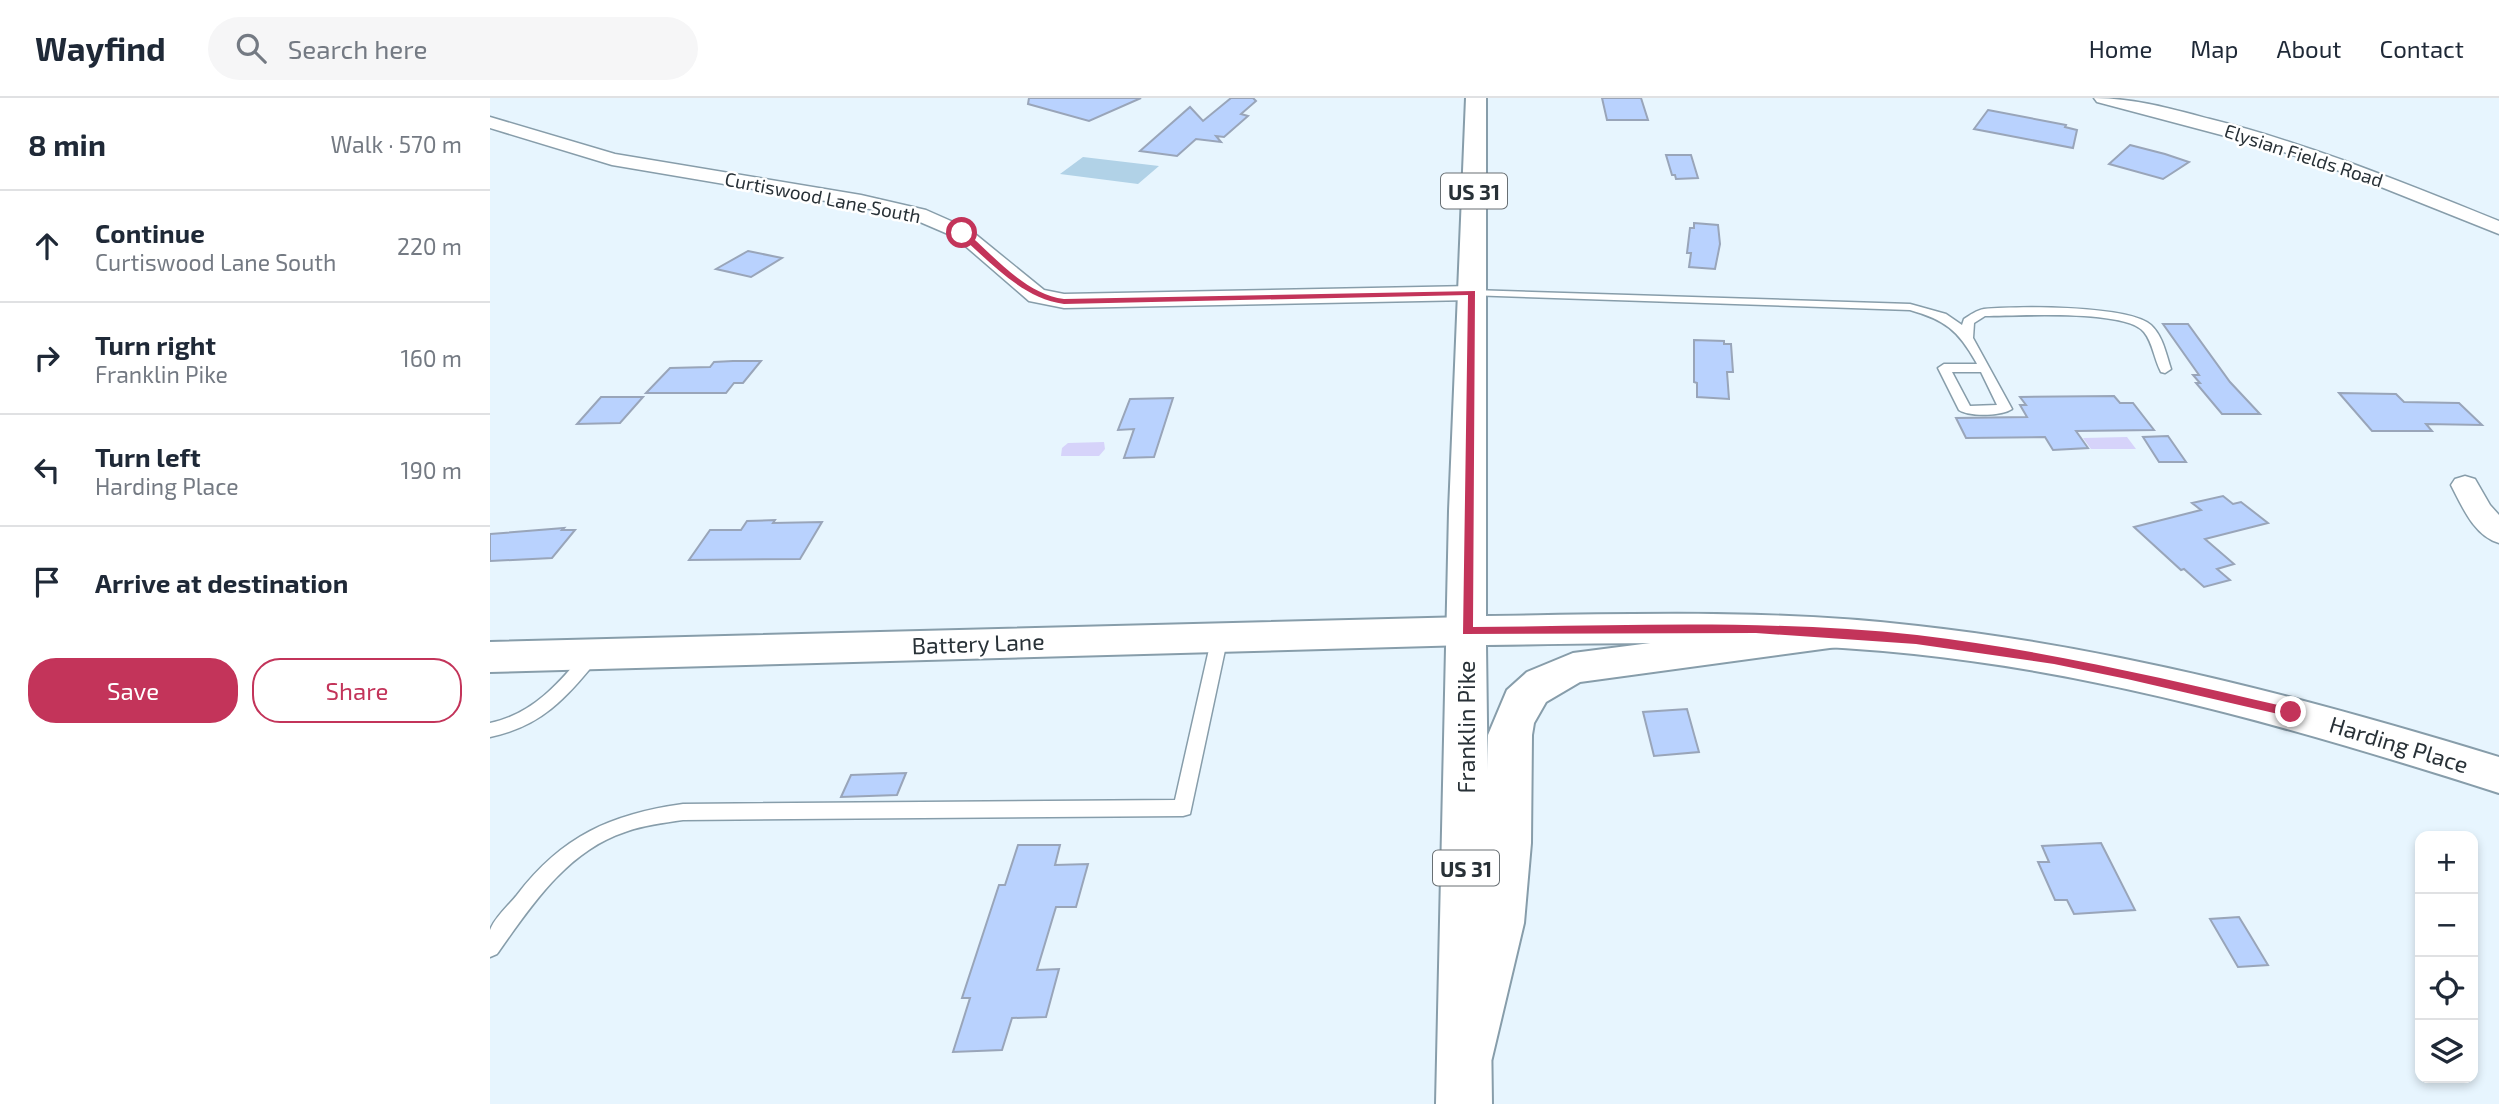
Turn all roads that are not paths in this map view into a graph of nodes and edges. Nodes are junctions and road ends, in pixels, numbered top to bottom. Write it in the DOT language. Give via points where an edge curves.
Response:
graph roads {
  1 [pos="1476,98"];
  2 [pos="2103,98"];
  3 [pos="490,122"];
  4 [pos="2499,228"];
  5 [pos="1472,293"];
  6 [pos="1930,312"];
  7 [pos="1983,313"];
  8 [pos="1968,338"];
  9 [pos="1983,368"];
  10 [pos="2165,369"];
  11 [pos="2465,485"];
  12 [pos="2499,533"];
  13 [pos="1467,631"];
  14 [pos="1837,633"];
  15 [pos="1220,636"];
  16 [pos="593,654"];
  17 [pos="490,657"];
  18 [pos="490,730"];
  19 [pos="2499,775"];
  20 [pos="490,947"];
  21 [pos="1465,1058"];
  22 [pos="1464,1104"];
  1 -- 5 [label="main road, Franklin Pike / US 31"];
  2 -- 4 [label="street, Elysian Fields Road" via="2311,154"];
  3 -- 5 [label="street, Curtiswood Lane South" via="612,159 919,214 962,233 1016,281 1048,299"];
  5 -- 6 [label="lane" via="1820,303"];
  5 -- 13 [label="main road, Franklin Pike / US 31"];
  6 -- 7 [label="lane"];
  6 -- 8 [label="lane" via="1953,322"];
  7 -- 8 [label="lane" via="1968,321"];
  7 -- 10 [label="lane" via="2112,315 2143,324 2151,332"];
  8 -- 9 [label="lane"];
  9 -- 9 [label="lane" via="1944,368 1966,410 2005,409"];
  11 -- 12 [label="street" via="2478,510"];
  13 -- 14 [label="main road, Harding Place" via="1728,628"];
  13 -- 15 [label="main road, Battery Lane"];
  13 -- 21 [label="main road, Franklin Pike / US 31"];
  14 -- 19 [label="main road, Harding Place" via="1977,648 2161,681 2323,721"];
  14 -- 21 [label="main road" via="1573,668 1542,683 1522,701 1510,735 1508,843 1500,923"];
  15 -- 16 [label="main road, Battery Lane"];
  15 -- 20 [label="lane" via="1183,808 684,812 639,818 597,835 561,858 525,896"];
  16 -- 17 [label="main road, Battery Lane"];
  16 -- 18 [label="lane" via="552,702 507,728"];
  21 -- 22 [label="main road, Franklin Pike / US 31"];
}
